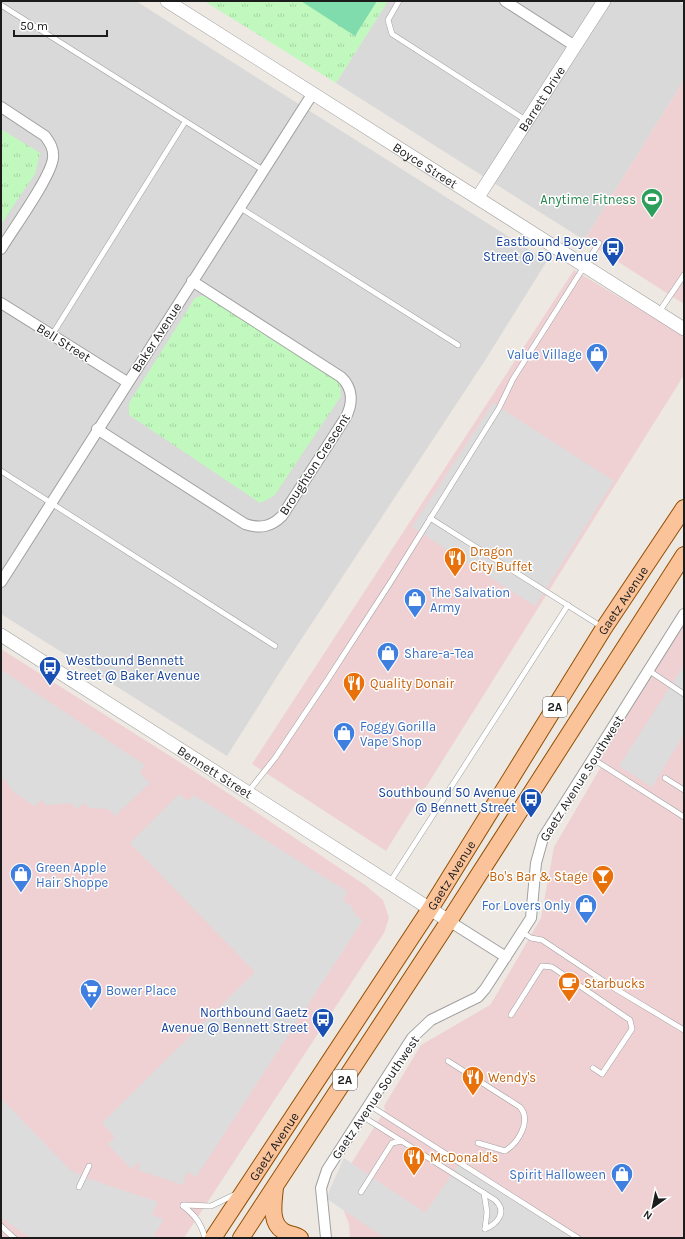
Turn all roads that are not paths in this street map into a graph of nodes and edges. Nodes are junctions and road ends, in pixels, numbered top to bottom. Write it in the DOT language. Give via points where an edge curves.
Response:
graph roads {
  1 [pos="167,1"];
  2 [pos="399,1"];
  3 [pos="505,1"];
  4 [pos="604,1"];
  5 [pos="1,4"];
  6 [pos="575,46"];
  7 [pos="313,93"];
  8 [pos="1,107"];
  9 [pos="185,122"];
  10 [pos="527,122"];
  11 [pos="263,170"];
  12 [pos="478,197"];
  13 [pos="239,207"];
  14 [pos="599,243"];
  15 [pos="1,248"];
  16 [pos="584,265"];
  17 [pos="684,275"];
  18 [pos="192,281"];
  19 [pos="1,303"];
  20 [pos="659,313"];
  21 [pos="684,329"];
  22 [pos="52,335"];
  23 [pos="458,346"];
  24 [pos="127,382"];
  25 [pos="98,429"];
  26 [pos="1,471"];
  27 [pos="51,503"];
  28 [pos="684,508"];
  29 [pos="430,518"];
  30 [pos="684,555"];
  31 [pos="1,582"];
  32 [pos="568,605"];
  33 [pos="684,614"];
  34 [pos="604,628"];
  35 [pos="1,635"];
  36 [pos="275,646"];
  37 [pos="648,670"];
  38 [pos="684,694"];
  39 [pos="593,759"];
  40 [pos="665,778"];
  41 [pos="684,790"];
  42 [pos="248,792"];
  43 [pos="684,817"];
  44 [pos="390,883"];
  45 [pos="430,909"];
  46 [pos="449,921"];
  47 [pos="522,932"];
  48 [pos="506,957"];
  49 [pos="511,1015"];
  50 [pos="684,1030"];
  51 [pos="448,1061"];
  52 [pos="593,1068"];
  53 [pos="369,1105"];
  54 [pos="362,1116"];
  55 [pos="402,1141"];
  56 [pos="478,1143"];
  57 [pos="89,1166"];
  58 [pos="79,1187"];
  59 [pos="275,1187"];
  60 [pos="244,1190"];
  61 [pos="361,1192"];
  62 [pos="484,1193"];
  63 [pos="1,1226"];
  64 [pos="14,1238"];
  65 [pos="205,1238"];
  66 [pos="214,1238"];
  67 [pos="241,1238"];
  68 [pos="300,1238"];
  69 [pos="326,1238"];
  70 [pos="578,1238"];
  1 -- 7 [label="street, Boyce Street"];
  2 -- 10 [label="lane" via="388,20 392,34"];
  3 -- 6 [label="street"];
  4 -- 6 [label="street, Barrett Drive"];
  5 -- 9 [label="lane"];
  6 -- 10 [label="street, Barrett Drive"];
  7 -- 11 [label="street, Baker Avenue"];
  7 -- 12 [label="street, Boyce Street"];
  8 -- 15 [label="street" via="45,136 53,150 48,174"];
  9 -- 11 [label="lane"];
  9 -- 22 [label="lane"];
  10 -- 12 [label="street, Barrett Drive"];
  11 -- 13 [label="street, Baker Avenue"];
  12 -- 16 [label="street, Boyce Street"];
  13 -- 18 [label="street, Baker Avenue"];
  13 -- 23 [label="lane"];
  14 -- 16 [label="lane"];
  16 -- 20 [label="street, Boyce Street"];
  16 -- 29 [label="lane"];
  17 -- 20 [label="lane"];
  18 -- 24 [label="street, Baker Avenue"];
  18 -- 25 [label="street, Broughton Crescent" via="341,377 348,385 351,398 349,410 342,423 282,516 275,522 259,527 246,524"];
  19 -- 22 [label="street, Bell Street"];
  20 -- 21 [label="street, Boyce Street"];
  22 -- 24 [label="street, Bell Street"];
  24 -- 25 [label="street, Baker Avenue"];
  25 -- 27 [label="street, Baker Avenue"];
  26 -- 27 [label="lane"];
  27 -- 31 [label="street, Baker Avenue"];
  27 -- 36 [label="lane"];
  28 -- 34 [label="main road, Gaetz Avenue / 2A"];
  29 -- 32 [label="lane"];
  29 -- 42 [label="lane" via="328,679 275,758"];
  30 -- 46 [label="main road, Gaetz Avenue / 2A"];
  32 -- 34 [label="lane"];
  32 -- 44 [label="lane"];
  33 -- 37 [label="street, Gaetz Avenue Southwest"];
  34 -- 45 [label="main road, Gaetz Avenue / 2A"];
  35 -- 42 [label="street, Bennett Street"];
  37 -- 38 [label="lane"];
  37 -- 39 [label="street, Gaetz Avenue Southwest"];
  39 -- 43 [label="lane"];
  39 -- 47 [label="street, Gaetz Avenue Southwest" via="539,847 532,913"];
  40 -- 41 [label="lane"];
  42 -- 44 [label="street, Bennett Street"];
  44 -- 45 [label="street, Bennett Street"];
  45 -- 46 [label="street, Bennett Street"];
  45 -- 60 [label="main road, Gaetz Avenue / 2A"];
  46 -- 48 [label="street"];
  46 -- 59 [label="main road, Gaetz Avenue / 2A"];
  47 -- 48 [label="street, Gaetz Avenue Southwest"];
  47 -- 50 [label="lane" via="531,938 542,940"];
  48 -- 53 [label="street, Gaetz Avenue Southwest" via="481,994 431,1020 412,1038"];
  49 -- 52 [label="lane" via="542,966 552,966 630,1020 632,1029 602,1074"];
  51 -- 56 [label="lane" via="525,1112 526,1124 509,1149 505,1151"];
  53 -- 54 [label="street, Gaetz Avenue Southwest"];
  53 -- 70 [label="lane"];
  54 -- 55 [label="lane"];
  54 -- 69 [label="street, Gaetz Avenue Southwest" via="327,1170 321,1188"];
  55 -- 61 [label="lane" via="392,1143"];
  55 -- 62 [label="lane"];
  57 -- 58 [label="lane"];
  59 -- 67 [label="main road, Gaetz Avenue / 2A"];
  59 -- 68 [label="main road" via="273,1213 277,1225 281,1231"];
  60 -- 65 [label="lane" via="211,1206 183,1205 197,1219"];
  60 -- 66 [label="main road, Gaetz Avenue / 2A"];
  62 -- 62 [label="lane" via="496,1200 502,1211 495,1224 484,1229 487,1212"];
  63 -- 64 [label="lane"];
}
